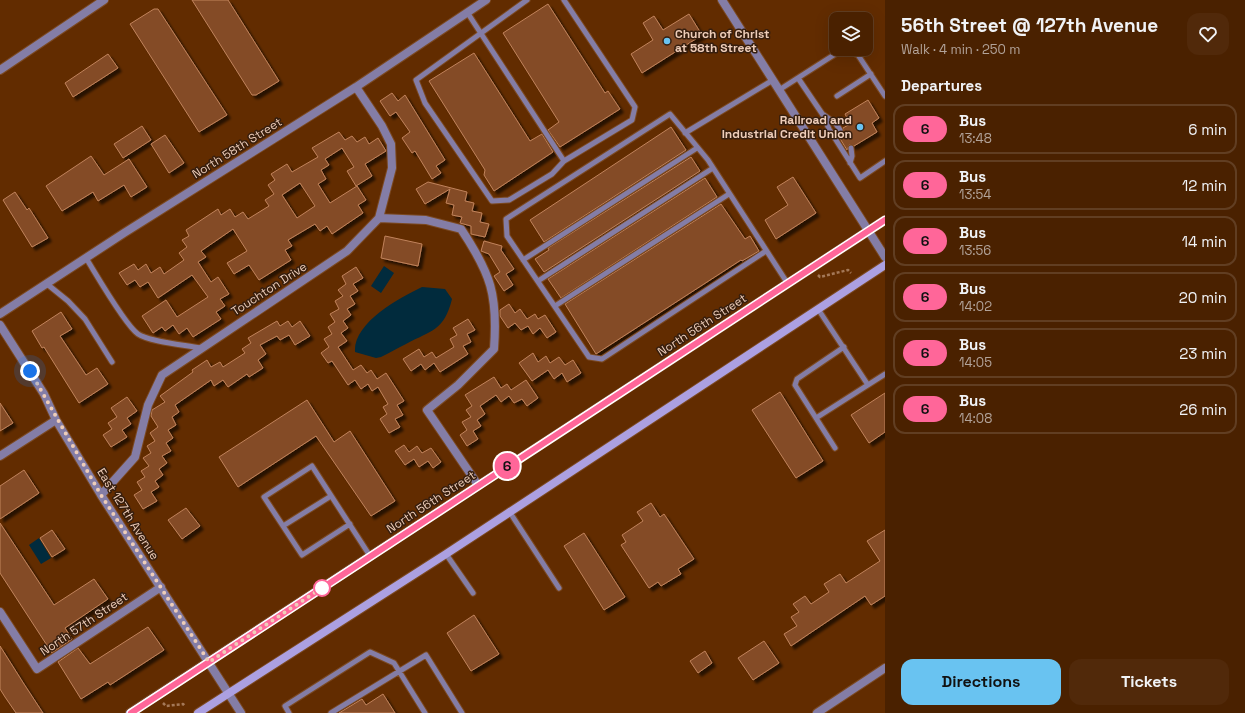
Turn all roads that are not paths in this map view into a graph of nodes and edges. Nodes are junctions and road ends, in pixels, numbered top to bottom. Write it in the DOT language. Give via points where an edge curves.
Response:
graph roads {
  1 [pos="104,0"];
  2 [pos="486,0"];
  3 [pos="527,0"];
  4 [pos="564,0"];
  5 [pos="722,0"];
  6 [pos="467,12"];
  7 [pos="482,33"];
  8 [pos="0,70"];
  9 [pos="871,74"];
  10 [pos="798,78"];
  11 [pos="773,80"];
  12 [pos="356,86"];
  13 [pos="778,90"];
  14 [pos="837,96"];
  15 [pos="885,96"];
  16 [pos="823,115"];
  17 [pos="840,130"];
  18 [pos="685,133"];
  19 [pos="698,148"];
  20 [pos="851,148"];
  21 [pos="564,161"];
  22 [pos="885,161"];
  23 [pos="850,164"];
  24 [pos="713,168"];
  25 [pos="729,194"];
  26 [pos="379,218"];
  27 [pos="885,220"];
  28 [pos="869,231"];
  29 [pos="766,250"];
  30 [pos="885,257"];
  31 [pos="86,258"];
  32 [pos="523,260"];
  33 [pos="885,266"];
  34 [pos="538,281"];
  35 [pos="47,284"];
  36 [pos="788,284"];
  37 [pos="555,306"];
  38 [pos="818,309"];
  39 [pos="0,314"];
  40 [pos="0,324"];
  41 [pos="844,347"];
  42 [pos="200,348"];
  43 [pos="112,362"];
  44 [pos="885,374"];
  45 [pos="868,385"];
  46 [pos="816,418"];
  47 [pos="56,420"];
  48 [pos="835,448"];
  49 [pos="0,456"];
  50 [pos="478,485"];
  51 [pos="101,495"];
  52 [pos="331,496"];
  53 [pos="510,511"];
  54 [pos="350,524"];
  55 [pos="283,526"];
  56 [pos="446,554"];
  57 [pos="370,556"];
  58 [pos="161,588"];
  59 [pos="559,588"];
  60 [pos="473,593"];
  61 [pos="0,612"];
  62 [pos="209,662"];
  63 [pos="885,668"];
  64 [pos="399,671"];
  65 [pos="228,693"];
  66 [pos="130,713"];
  67 [pos="198,713"];
  68 [pos="241,713"];
  69 [pos="289,713"];
  70 [pos="331,713"];
  71 [pos="425,713"];
  72 [pos="462,713"];
  73 [pos="817,713"];
  1 -- 8 [label="street"];
  2 -- 6 [label="street, North 58th Street"];
  3 -- 7 [label="lane"];
  4 -- 21 [label="lane" via="635,107 632,120"];
  5 -- 11 [label="street"];
  6 -- 7 [label="lane"];
  6 -- 12 [label="street, North 58th Street"];
  7 -- 21 [label="lane"];
  7 -- 21 [label="lane" via="416,80 425,103 492,202 509,200 552,174"];
  9 -- 10 [label="lane" via="858,55 840,51"];
  9 -- 14 [label="lane"];
  9 -- 15 [label="lane"];
  10 -- 13 [label="lane"];
  10 -- 16 [label="lane"];
  11 -- 13 [label="street"];
  11 -- 18 [label="lane"];
  12 -- 26 [label="street, Touchton Drive" via="391,144 392,168"];
  12 -- 31 [label="street, North 58th Street"];
  13 -- 28 [label="street"];
  16 -- 17 [label="lane"];
  16 -- 23 [label="lane"];
  18 -- 19 [label="lane"];
  18 -- 32 [label="lane" via="670,114 506,219 507,236"];
  19 -- 24 [label="lane"];
  19 -- 32 [label="lane"];
  20 -- 23 [label="lane"];
  22 -- 23 [label="lane" via="860,178"];
  24 -- 25 [label="lane"];
  24 -- 34 [label="lane"];
  25 -- 29 [label="lane"];
  25 -- 37 [label="lane"];
  26 -- 42 [label="street, Touchton Drive" via="347,252"];
  26 -- 50 [label="street" via="426,220 461,230 479,257 492,288 496,322 494,350 458,386 427,410"];
  27 -- 28 [label="main road, North 56th Street"];
  28 -- 30 [label="street"];
  28 -- 36 [label="main road, North 56th Street"];
  29 -- 36 [label="lane"];
  29 -- 37 [label="lane" via="602,359 589,357"];
  31 -- 35 [label="street, North 58th Street"];
  31 -- 42 [label="lane" via="138,334"];
  32 -- 34 [label="lane"];
  33 -- 38 [label="main road"];
  34 -- 37 [label="lane"];
  35 -- 39 [label="street, North 58th Street"];
  35 -- 43 [label="lane" via="68,301 84,319"];
  36 -- 50 [label="main road, North 56th Street"];
  38 -- 41 [label="lane"];
  38 -- 53 [label="main road"];
  40 -- 47 [label="street, East 127th Avenue" via="44,394"];
  41 -- 45 [label="lane"];
  41 -- 46 [label="lane" via="797,379 795,385"];
  42 -- 51 [label="street, Touchton Drive" via="162,375 148,405 135,457"];
  44 -- 45 [label="lane"];
  45 -- 46 [label="lane"];
  46 -- 48 [label="lane"];
  47 -- 49 [label="street"];
  47 -- 51 [label="street, East 127th Avenue"];
  50 -- 57 [label="main road, North 56th Street"];
  51 -- 58 [label="street, East 127th Avenue"];
  52 -- 54 [label="lane"];
  52 -- 55 [label="lane"];
  52 -- 55 [label="lane" via="312,466 264,497"];
  53 -- 56 [label="main road"];
  53 -- 59 [label="lane"];
  54 -- 55 [label="lane" via="302,555"];
  54 -- 57 [label="lane"];
  56 -- 60 [label="lane"];
  56 -- 65 [label="main road"];
  57 -- 62 [label="main road, North 56th Street"];
  58 -- 61 [label="street, North 57th Street" via="37,669"];
  58 -- 62 [label="street, East 127th Avenue"];
  62 -- 65 [label="street, East 127th Avenue"];
  62 -- 66 [label="main road, North 56th Street"];
  63 -- 73 [label="street"];
  64 -- 69 [label="lane" via="394,663 370,652 285,706"];
  64 -- 70 [label="lane"];
  64 -- 71 [label="lane"];
  64 -- 72 [label="lane" via="426,655"];
  65 -- 67 [label="main road"];
  65 -- 68 [label="street, East 127th Avenue"];
}
